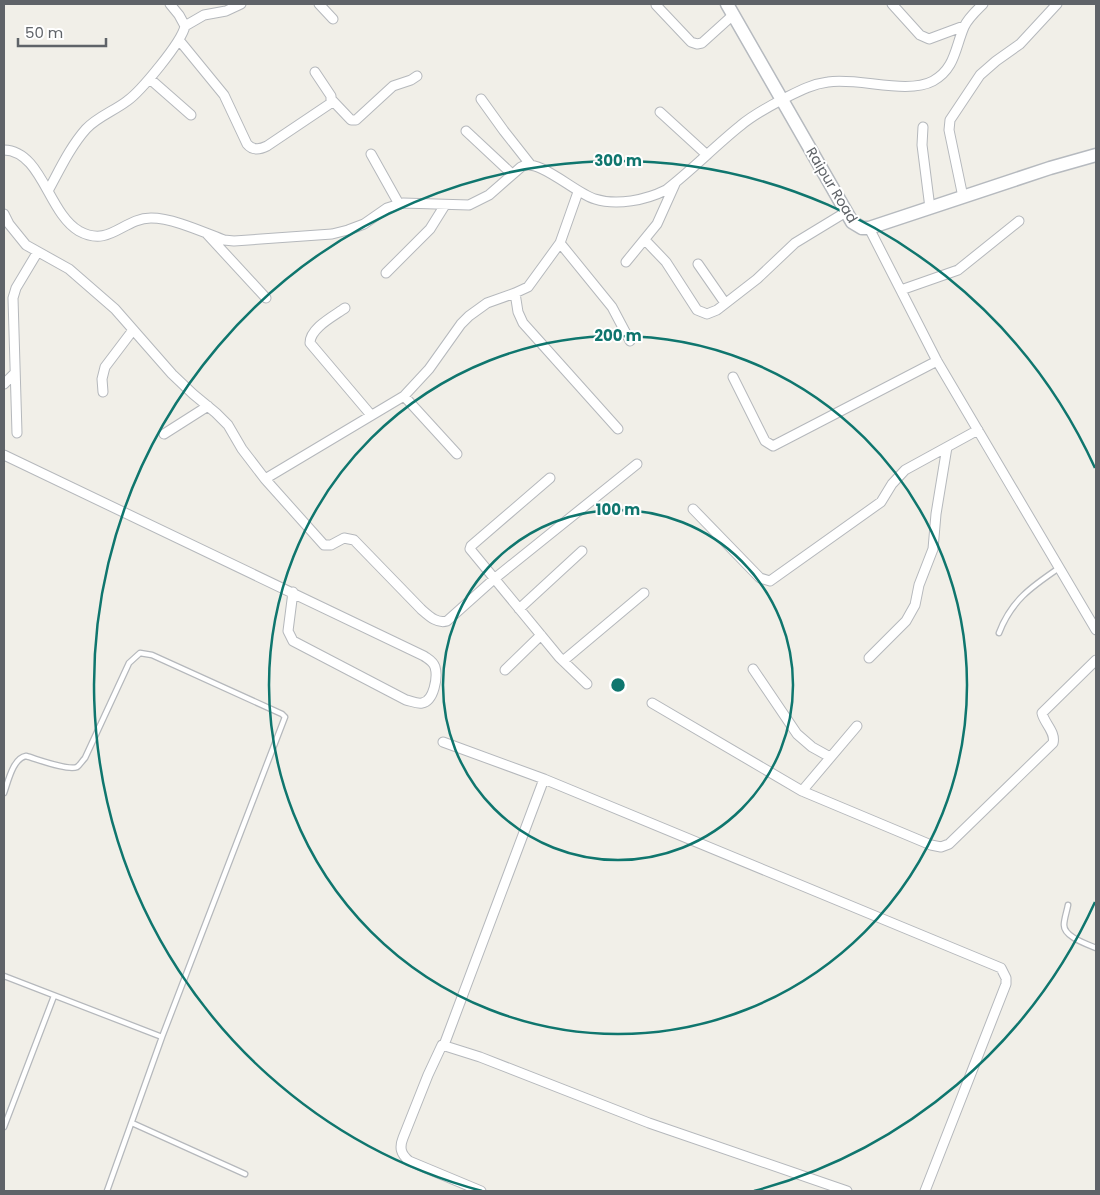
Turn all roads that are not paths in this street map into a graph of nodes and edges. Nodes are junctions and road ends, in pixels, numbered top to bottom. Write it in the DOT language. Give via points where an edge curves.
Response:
graph roads {
  1 [pos="170,4"];
  2 [pos="241,4"];
  3 [pos="319,4"];
  4 [pos="892,4"];
  5 [pos="983,4"];
  6 [pos="1057,4"];
  7 [pos="656,5"];
  8 [pos="730,9"];
  9 [pos="333,19"];
  10 [pos="185,26"];
  11 [pos="964,26"];
  12 [pos="179,40"];
  13 [pos="315,72"];
  14 [pos="417,76"];
  15 [pos="150,79"];
  16 [pos="481,99"];
  17 [pos="332,100"];
  18 [pos="782,100"];
  19 [pos="660,112"];
  20 [pos="191,115"];
  21 [pos="923,127"];
  22 [pos="466,131"];
  23 [pos="4,150"];
  24 [pos="371,154"];
  25 [pos="707,155"];
  26 [pos="1096,155"];
  27 [pos="530,164"];
  28 [pos="512,174"];
  29 [pos="675,183"];
  30 [pos="48,191"];
  31 [pos="578,192"];
  32 [pos="963,197"];
  33 [pos="399,204"];
  34 [pos="445,205"];
  35 [pos="930,208"];
  36 [pos="846,212"];
  37 [pos="4,214"];
  38 [pos="1019,221"];
  39 [pos="870,228"];
  40 [pos="206,234"];
  41 [pos="645,240"];
  42 [pos="560,243"];
  43 [pos="37,253"];
  44 [pos="626,262"];
  45 [pos="698,264"];
  46 [pos="386,273"];
  47 [pos="901,290"];
  48 [pos="515,293"];
  49 [pos="266,298"];
  50 [pos="725,303"];
  51 [pos="345,308"];
  52 [pos="132,330"];
  53 [pos="630,341"];
  54 [pos="937,361"];
  55 [pos="15,373"];
  56 [pos="733,377"];
  57 [pos="4,384"];
  58 [pos="103,392"];
  59 [pos="404,396"];
  60 [pos="208,406"];
  61 [pos="371,415"];
  62 [pos="618,428"];
  63 [pos="978,430"];
  64 [pos="18,433"];
  65 [pos="164,434"];
  66 [pos="947,447"];
  67 [pos="457,454"];
  68 [pos="4,455"];
  69 [pos="637,464"];
  70 [pos="550,478"];
  71 [pos="265,479"];
  72 [pos="693,510"];
  73 [pos="582,551"];
  74 [pos="1059,567"];
  75 [pos="494,579"];
  76 [pos="293,592"];
  77 [pos="644,593"];
  78 [pos="519,609"];
  79 [pos="1096,630"];
  80 [pos="999,633"];
  81 [pos="541,635"];
  82 [pos="869,658"];
  83 [pos="1096,660"];
  84 [pos="563,661"];
  85 [pos="753,669"];
  86 [pos="505,670"];
  87 [pos="586,684"];
  88 [pos="652,703"];
  89 [pos="857,726"];
  90 [pos="443,742"];
  91 [pos="830,757"];
  92 [pos="544,780"];
  93 [pos="802,791"];
  94 [pos="4,793"];
  95 [pos="1068,905"];
  96 [pos="1096,948"];
  97 [pos="4,976"];
  98 [pos="54,996"];
  99 [pos="162,1038"];
  100 [pos="444,1045"];
  101 [pos="132,1123"];
  102 [pos="4,1127"];
  103 [pos="245,1174"];
  104 [pos="820,1187"];
  105 [pos="107,1191"];
  106 [pos="481,1191"];
  107 [pos="847,1191"];
  108 [pos="925,1191"];
  1 -- 10 [label="street"];
  2 -- 10 [label="street" via="204,15"];
  3 -- 9 [label="street"];
  4 -- 11 [label="street" via="920,35 929,39"];
  5 -- 11 [label="street"];
  6 -- 32 [label="street" via="1020,44 980,76 950,120 949,130"];
  7 -- 8 [label="street" via="691,42 697,44 706,40"];
  8 -- 18 [label="main road, Raipur Road"];
  10 -- 12 [label="street"];
  11 -- 18 [label="street" via="951,65 933,81 912,86 828,81 811,85"];
  12 -- 15 [label="street"];
  12 -- 17 [label="street" via="224,95 251,148 267,146"];
  13 -- 17 [label="street"];
  14 -- 17 [label="street" via="393,86 356,120 351,120"];
  15 -- 20 [label="street"];
  15 -- 30 [label="street" via="129,100 87,128"];
  16 -- 27 [label="street"];
  18 -- 25 [label="street" via="741,125"];
  18 -- 36 [label="main road, Raipur Road"];
  19 -- 25 [label="street"];
  21 -- 35 [label="street" via="922,145"];
  22 -- 28 [label="street"];
  23 -- 30 [label="street" via="17,152 26,158"];
  24 -- 33 [label="street"];
  25 -- 29 [label="street"];
  26 -- 32 [label="main road, Raipur Road"];
  27 -- 28 [label="street" via="523,165"];
  27 -- 31 [label="street"];
  28 -- 34 [label="street" via="477,203"];
  29 -- 31 [label="street" via="652,197 640,200 599,200"];
  29 -- 41 [label="street" via="657,224"];
  30 -- 40 [label="street" via="71,226 89,236 110,235 148,218 167,220"];
  31 -- 42 [label="street"];
  32 -- 35 [label="main road, Raipur Road"];
  33 -- 34 [label="street"];
  33 -- 40 [label="street" via="364,224 332,234 234,241"];
  34 -- 46 [label="street" via="430,229"];
  35 -- 39 [label="main road, Raipur Road"];
  36 -- 39 [label="main road, Raipur Road" via="857,226"];
  36 -- 50 [label="street" via="795,243"];
  37 -- 43 [label="street" via="18,236"];
  38 -- 47 [label="street" via="958,270"];
  39 -- 47 [label="street"];
  40 -- 49 [label="street"];
  41 -- 44 [label="street"];
  41 -- 50 [label="street" via="666,262 697,310 707,314"];
  42 -- 48 [label="street" via="532,283"];
  42 -- 53 [label="street" via="612,307"];
  43 -- 52 [label="street" via="70,269 115,309"];
  43 -- 55 [label="street" via="13,298"];
  45 -- 50 [label="street"];
  47 -- 54 [label="street"];
  48 -- 59 [label="street" via="486,303 460,324 429,369"];
  48 -- 62 [label="street" via="523,323"];
  51 -- 61 [label="street" via="313,332 310,343"];
  52 -- 58 [label="street" via="105,367"];
  52 -- 60 [label="street" via="172,374"];
  54 -- 56 [label="street" via="773,446 765,441"];
  54 -- 63 [label="street"];
  55 -- 57 [label="street"];
  55 -- 64 [label="street"];
  59 -- 61 [label="street"];
  59 -- 67 [label="street"];
  60 -- 65 [label="street"];
  60 -- 71 [label="street" via="228,426"];
  61 -- 71 [label="street"];
  63 -- 66 [label="street"];
  63 -- 74 [label="street"];
  66 -- 72 [label="street" via="905,470 881,502 770,581 760,578"];
  66 -- 82 [label="street" via="933,549 915,605 906,621"];
  68 -- 76 [label="street"];
  69 -- 75 [label="street"];
  70 -- 75 [label="street" via="471,546"];
  71 -- 75 [label="street" via="322,542 328,545 344,538 354,540 439,622 447,621"];
  73 -- 78 [label="street"];
  74 -- 79 [label="street"];
  74 -- 80 [label="lane" via="1020,598 1009,611"];
  75 -- 78 [label="street"];
  76 -- 76 [label="street" via="430,660 436,676 430,697 421,704 406,700 294,641 288,631"];
  77 -- 84 [label="street"];
  78 -- 81 [label="street"];
  81 -- 84 [label="street"];
  81 -- 86 [label="street"];
  83 -- 93 [label="street" via="1042,713 1053,735 1053,743 945,846 931,845"];
  84 -- 87 [label="street"];
  85 -- 91 [label="street" via="797,734"];
  88 -- 93 [label="street"];
  89 -- 91 [label="street"];
  90 -- 92 [label="street"];
  91 -- 93 [label="street"];
  92 -- 100 [label="street"];
  92 -- 108 [label="street" via="1001,968 1006,984"];
  94 -- 99 [label="lane" via="17,761 22,757 66,768 80,764 129,663 140,653 152,655 284,716"];
  95 -- 96 [label="lane" via="1064,924 1066,931"];
  97 -- 98 [label="lane"];
  98 -- 99 [label="lane"];
  98 -- 102 [label="lane"];
  99 -- 101 [label="lane"];
  100 -- 104 [label="street"];
  100 -- 106 [label="street" via="439,1049 428,1075 400,1145 401,1151 409,1161"];
  101 -- 103 [label="lane"];
  101 -- 105 [label="lane"];
  104 -- 107 [label="street"];
}
